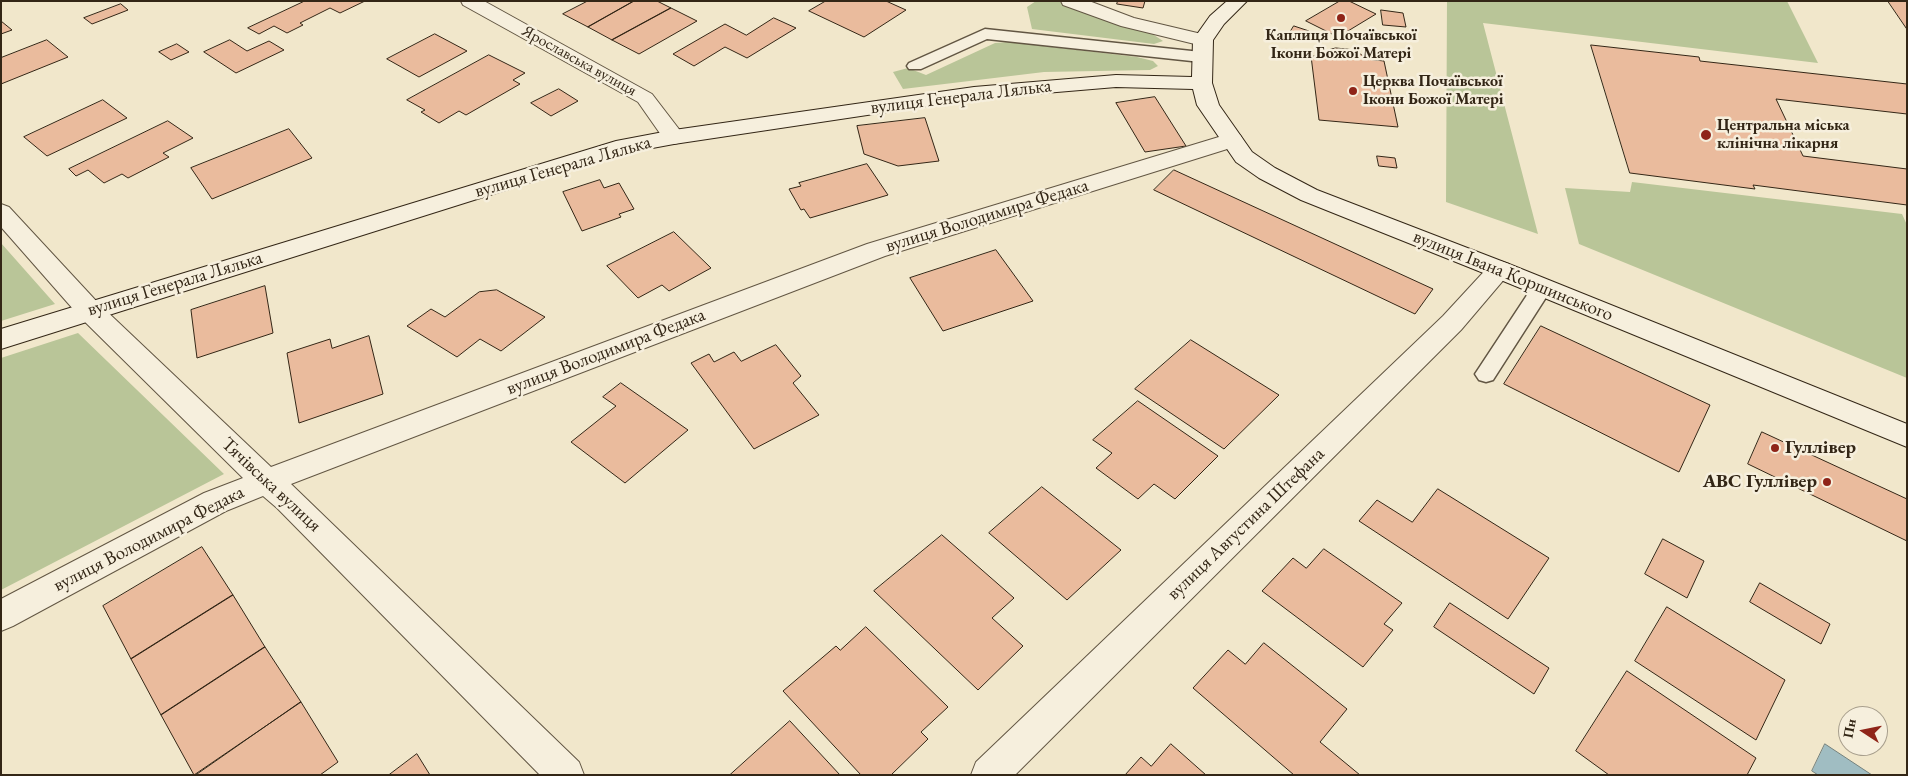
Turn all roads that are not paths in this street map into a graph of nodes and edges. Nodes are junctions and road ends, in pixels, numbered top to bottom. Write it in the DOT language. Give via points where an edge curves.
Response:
graph roads {
  1 [pos="470,1"];
  2 [pos="1070,1"];
  3 [pos="1238,1"];
  4 [pos="1202,48"];
  5 [pos="915,66"];
  6 [pos="1202,83"];
  7 [pos="674,137"];
  8 [pos="1232,140"];
  9 [pos="1,212"];
  10 [pos="1500,270"];
  11 [pos="1542,288"];
  12 [pos="90,311"];
  13 [pos="1,339"];
  14 [pos="1486,374"];
  15 [pos="1907,436"];
  16 [pos="266,481"];
  17 [pos="1,616"];
  18 [pos="566,775"];
  19 [pos="989,775"];
  1 -- 7 [label="street, Ярославська вулиця" via="645,98"];
  2 -- 4 [label="street"];
  3 -- 4 [label="street" via="1217,20"];
  4 -- 5 [label="lane" via="985,34"];
  4 -- 6 [label="street, вулиця Івана Коршинського"];
  6 -- 7 [label="street, вулиця Генерала Лялька" via="1116,80 974,93"];
  6 -- 8 [label="street, вулиця Івана Коршинського" via="1208,105"];
  7 -- 12 [label="street, вулиця Генерала Лялька" via="616,148"];
  8 -- 10 [label="street, вулиця Івана Коршинського" via="1244,157 1309,195"];
  8 -- 16 [label="street, вулиця Володимира Федака" via="876,250"];
  9 -- 12 [label="street, Тячівська вулиця"];
  10 -- 11 [label="street, вулиця Івана Коршинського"];
  10 -- 19 [label="street, вулиця Августина Штефана" via="1452,323"];
  11 -- 14 [label="lane"];
  11 -- 15 [label="street, вулиця Івана Коршинського"];
  12 -- 13 [label="street, вулиця Генерала Лялька"];
  12 -- 16 [label="street, Тячівська вулиця"];
  16 -- 17 [label="street, вулиця Володимира Федака" via="215,502"];
  16 -- 18 [label="street, Тячівська вулиця" via="288,499"];
}
